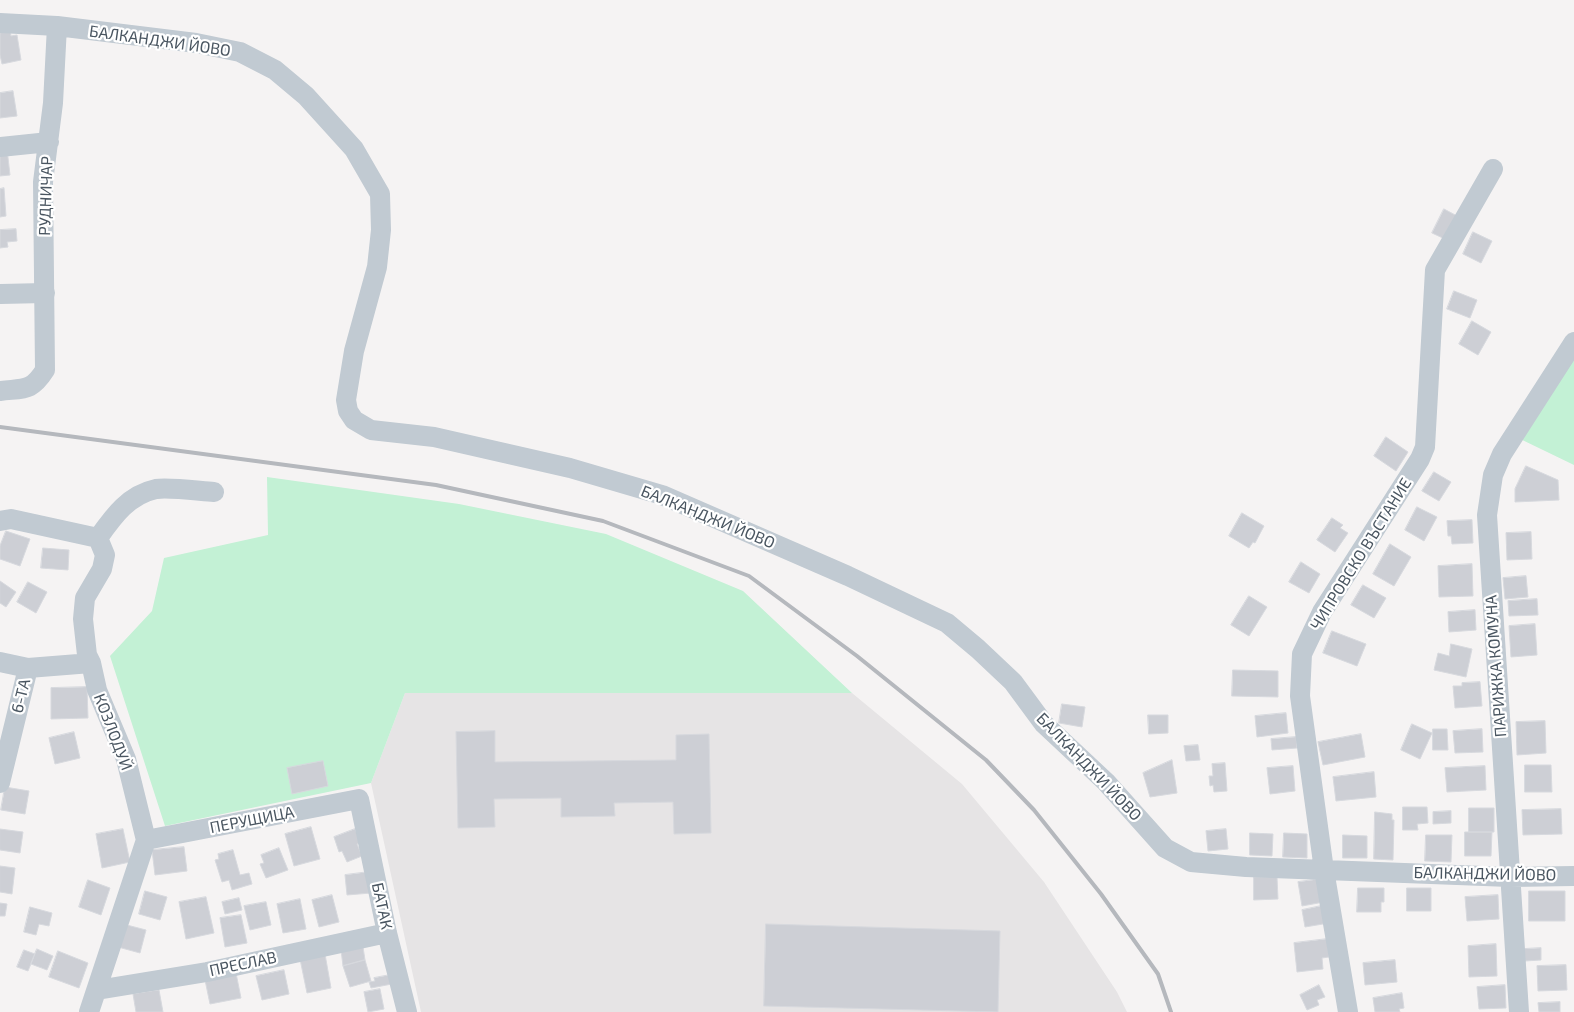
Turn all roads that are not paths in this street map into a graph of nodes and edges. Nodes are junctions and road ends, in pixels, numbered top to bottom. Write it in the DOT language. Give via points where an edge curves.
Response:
graph roads {
  1 [pos="0,22"];
  2 [pos="57,26"];
  3 [pos="49,142"];
  4 [pos="0,147"];
  5 [pos="1493,169"];
  6 [pos="44,293"];
  7 [pos="0,294"];
  8 [pos="1574,342"];
  9 [pos="0,391"];
  10 [pos="214,492"];
  11 [pos="5,520"];
  12 [pos="98,538"];
  13 [pos="0,662"];
  14 [pos="91,663"];
  15 [pos="28,668"];
  16 [pos="0,783"];
  17 [pos="359,799"];
  18 [pos="146,840"];
  19 [pos="1324,870"];
  20 [pos="1574,876"];
  21 [pos="1510,877"];
  22 [pos="387,933"];
  23 [pos="97,990"];
  24 [pos="89,1012"];
  25 [pos="407,1012"];
  26 [pos="1348,1012"];
  27 [pos="1520,1012"];
  1 -- 2 [label="street"];
  2 -- 3 [label="street, РУДНИЧАР"];
  2 -- 19 [label="street, БАЛКАНДЖИ ЙОВО" via="196,43 240,52 275,70 306,96 354,149 380,194 381,230 377,267 354,351 346,400 354,420 371,430 434,437 570,468 662,496 848,576 947,623 978,649 1013,682 1044,724 1106,782 1165,848 1191,862"];
  3 -- 4 [label="street"];
  3 -- 6 [label="street, РУДНИЧАР" via="43,182"];
  5 -- 19 [label="street, ЧИПРОВСКО ВЪСТАНИЕ" via="1436,270 1425,447 1322,612 1302,654 1300,696"];
  6 -- 7 [label="street"];
  6 -- 9 [label="street, РУДНИЧАР" via="45,370 29,388"];
  8 -- 21 [label="street, ПАРИЖКА КОМУНА" via="1502,454 1493,476 1487,515"];
  10 -- 12 [label="street" via="157,489 136,496 110,520"];
  11 -- 12 [label="street"];
  12 -- 14 [label="street, КОЗЛОДУЙ" via="103,562 85,598 83,620"];
  13 -- 15 [label="street"];
  14 -- 15 [label="street"];
  14 -- 18 [label="street, КОЗЛОДУЙ" via="97,690 126,759"];
  15 -- 16 [label="street, 6-ТА"];
  17 -- 18 [label="street, ПЕРУЩИЦА"];
  17 -- 22 [label="street, БАТАК"];
  18 -- 23 [label="street"];
  19 -- 21 [label="street, БАЛКАНДЖИ ЙОВО"];
  19 -- 26 [label="street, ЧИПРОВСКО ВЪСТАНИЕ"];
  20 -- 21 [label="street, БАЛКАНДЖИ ЙОВО"];
  21 -- 27 [label="street, ПАРИЖКА КОМУНА"];
  22 -- 23 [label="street, ПРЕСЛАВ" via="208,972"];
  22 -- 25 [label="street, БАТАК"];
  23 -- 24 [label="street"];
}
